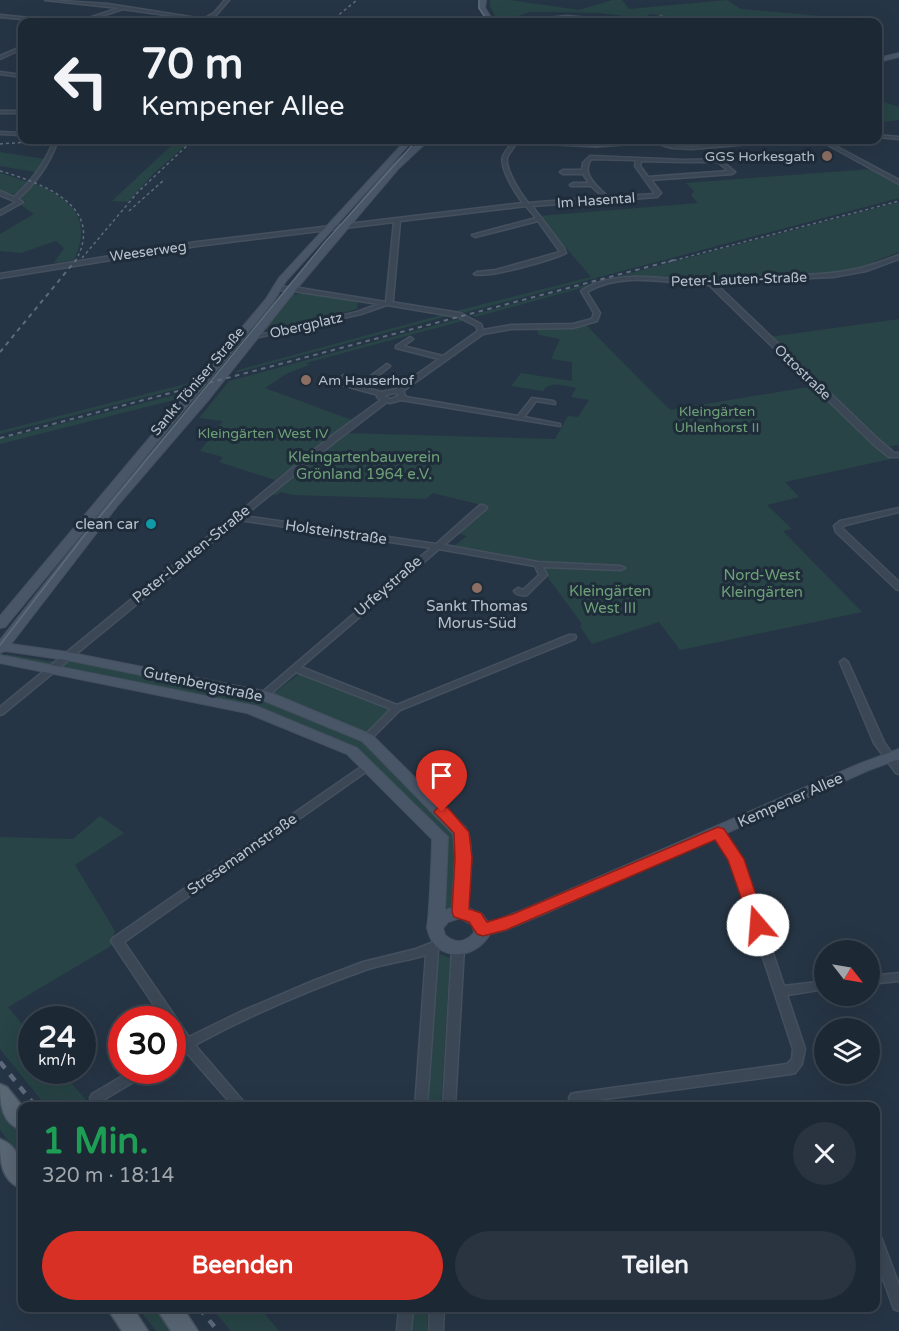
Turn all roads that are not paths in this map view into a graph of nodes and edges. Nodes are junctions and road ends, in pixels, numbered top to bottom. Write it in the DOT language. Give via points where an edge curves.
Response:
graph roads {
  1 [pos="47,0"];
  2 [pos="108,0"];
  3 [pos="227,0"];
  4 [pos="483,0"];
  5 [pos="99,4"];
  6 [pos="124,7"];
  7 [pos="0,16"];
  8 [pos="20,18"];
  9 [pos="92,18"];
  10 [pos="189,18"];
  11 [pos="206,18"];
  12 [pos="489,18"];
  13 [pos="548,18"];
  14 [pos="589,18"];
  15 [pos="18,50"];
  16 [pos="899,55"];
  17 [pos="0,58"];
  18 [pos="882,59"];
  19 [pos="0,73"];
  20 [pos="18,75"];
  21 [pos="0,112"];
  22 [pos="18,112"];
  23 [pos="0,133"];
  24 [pos="18,134"];
  25 [pos="882,136"];
  26 [pos="899,138"];
  27 [pos="54,144"];
  28 [pos="405,144"];
  29 [pos="421,144"];
  30 [pos="510,144"];
  31 [pos="575,144"];
  32 [pos="607,144"];
  33 [pos="654,144"];
  34 [pos="741,144"];
  35 [pos="828,144"];
  36 [pos="639,159"];
  37 [pos="563,172"];
  38 [pos="583,172"];
  39 [pos="647,179"];
  40 [pos="899,182"];
  41 [pos="593,184"];
  42 [pos="573,185"];
  43 [pos="0,193"];
  44 [pos="15,199"];
  45 [pos="607,199"];
  46 [pos="527,205"];
  47 [pos="0,213"];
  48 [pos="538,219"];
  49 [pos="397,220"];
  50 [pos="347,226"];
  51 [pos="330,228"];
  52 [pos="298,232"];
  53 [pos="475,235"];
  54 [pos="321,238"];
  55 [pos="899,257"];
  56 [pos="477,274"];
  57 [pos="0,276"];
  58 [pos="711,283"];
  59 [pos="276,288"];
  60 [pos="293,289"];
  61 [pos="354,298"];
  62 [pos="387,303"];
  63 [pos="359,313"];
  64 [pos="481,332"];
  65 [pos="253,338"];
  66 [pos="410,339"];
  67 [pos="444,358"];
  68 [pos="387,366"];
  69 [pos="365,383"];
  70 [pos="358,387"];
  71 [pos="399,395"];
  72 [pos="383,397"];
  73 [pos="553,402"];
  74 [pos="520,418"];
  75 [pos="558,425"];
  76 [pos="899,455"];
  77 [pos="483,507"];
  78 [pos="899,510"];
  79 [pos="236,518"];
  80 [pos="436,546"];
  81 [pos="538,564"];
  82 [pos="621,568"];
  83 [pos="899,587"];
  84 [pos="518,591"];
  85 [pos="0,624"];
  86 [pos="572,637"];
  87 [pos="1,650"];
  88 [pos="67,656"];
  89 [pos="844,662"];
  90 [pos="295,668"];
  91 [pos="52,669"];
  92 [pos="264,696"];
  93 [pos="397,708"];
  94 [pos="251,709"];
  95 [pos="0,712"];
  96 [pos="367,738"];
  97 [pos="352,751"];
  98 [pos="894,756"];
  99 [pos="367,767"];
  100 [pos="899,771"];
  101 [pos="718,832"];
  102 [pos="460,912"];
  103 [pos="438,920"];
  104 [pos="483,929"];
  105 [pos="444,947"];
  106 [pos="899,977"];
  107 [pos="880,979"];
  108 [pos="814,986"];
  109 [pos="780,990"];
  110 [pos="160,1006"];
  111 [pos="187,1044"];
  112 [pos="119,1084"];
  113 [pos="0,1093"];
  114 [pos="96,1098"];
  115 [pos="575,1098"];
  116 [pos="238,1102"];
  117 [pos="422,1102"];
  118 [pos="449,1102"];
  119 [pos="18,1116"];
  120 [pos="880,1252"];
  121 [pos="899,1304"];
  122 [pos="122,1312"];
  123 [pos="171,1312"];
  124 [pos="406,1312"];
  125 [pos="437,1312"];
  126 [pos="136,1331"];
  127 [pos="186,1331"];
  128 [pos="404,1331"];
  129 [pos="436,1331"];
  1 -- 5 [label="street"];
  2 -- 5 [label="street"];
  3 -- 11 [label="street"];
  4 -- 12 [label="main road" via="482,8"];
  5 -- 6 [label="street"];
  6 -- 9 [label="street"];
  6 -- 10 [label="street"];
  7 -- 8 [label="street"];
  13 -- 14 [label="street"];
  15 -- 17 [label="street"];
  16 -- 18 [label="main road"];
  19 -- 20 [label="street"];
  21 -- 22 [label="street"];
  23 -- 24 [label="street"];
  25 -- 26 [label="street"];
  27 -- 44 [label="street" via="33,179"];
  28 -- 51 [label="main road, Sankt Töniser Straße"];
  29 -- 50 [label="main road, Sankt Töniser Straße" via="395,167"];
  30 -- 46 [label="street" via="504,163"];
  31 -- 32 [label="main road"];
  33 -- 34 [label="street" via="675,150 698,150"];
  35 -- 40 [label="street"];
  36 -- 38 [label="street" via="590,157"];
  36 -- 39 [label="street, Im Hasental" via="637,166"];
  36 -- 39 [label="street" via="719,160 732,172"];
  37 -- 38 [label="street"];
  38 -- 41 [label="street"];
  39 -- 45 [label="street, Im Hasental" via="657,195"];
  41 -- 42 [label="street"];
  41 -- 45 [label="street"];
  43 -- 44 [label="street"];
  44 -- 47 [label="street" via="20,202"];
  45 -- 46 [label="street, Im Hasental"];
  46 -- 48 [label="street"];
  46 -- 49 [label="street, Weeserweg"];
  48 -- 53 [label="street"];
  48 -- 56 [label="street" via="563,253"];
  49 -- 50 [label="street, Weeserweg"];
  49 -- 62 [label="street"];
  50 -- 51 [label="street, Weeserweg"];
  50 -- 60 [label="main road, Sankt Töniser Straße"];
  51 -- 52 [label="street, Weeserweg"];
  51 -- 54 [label="main road, Sankt Töniser Straße"];
  52 -- 54 [label="street, Weeserweg"];
  52 -- 57 [label="street, Weeserweg" via="145,251"];
  54 -- 59 [label="main road, Sankt Töniser Straße"];
  55 -- 58 [label="street, Peter-Lauten-Straße" via="876,267 832,277"];
  58 -- 64 [label="street, Peter-Lauten-Straße" via="630,277 584,291 597,313 590,322"];
  58 -- 76 [label="street, Ottostraße" via="876,442 892,455"];
  59 -- 60 [label="street, Obergplatz"];
  59 -- 85 [label="main road, Sankt Töniser Straße"];
  60 -- 61 [label="street, Obergplatz"];
  60 -- 65 [label="main road, Sankt Töniser Straße"];
  61 -- 62 [label="street, Obergplatz"];
  61 -- 63 [label="street, Obergplatz" via="363,303"];
  62 -- 63 [label="street, Obergplatz"];
  62 -- 64 [label="street" via="460,315 479,325"];
  63 -- 65 [label="street, Obergplatz"];
  64 -- 67 [label="street, Peter-Lauten-Straße"];
  65 -- 87 [label="main road, Sankt Töniser Straße" via="114,503"];
  66 -- 67 [label="street" via="396,348"];
  67 -- 71 [label="street, Peter-Lauten-Straße"];
  68 -- 69 [label="street"];
  69 -- 70 [label="street"];
  69 -- 70 [label="street" via="344,377 337,382"];
  70 -- 72 [label="street"];
  71 -- 72 [label="street, Peter-Lauten-Straße"];
  71 -- 74 [label="street, Peter-Lauten-Straße"];
  72 -- 79 [label="street, Peter-Lauten-Straße"];
  73 -- 74 [label="street" via="534,399"];
  74 -- 75 [label="street, Peter-Lauten-Straße"];
  77 -- 80 [label="street, Urfeystraße"];
  78 -- 83 [label="street" via="838,526"];
  79 -- 80 [label="street, Holsteinstraße"];
  79 -- 88 [label="street, Peter-Lauten-Straße"];
  80 -- 81 [label="street, Holsteinstraße"];
  80 -- 90 [label="street, Urfeystraße"];
  81 -- 82 [label="street, Holsteinstraße"];
  81 -- 84 [label="street" via="543,575 524,593"];
  86 -- 93 [label="street"];
  87 -- 88 [label="main road, Gutenbergstraße"];
  87 -- 91 [label="main road, Gutenbergstraße"];
  88 -- 91 [label="street, Peter-Lauten-Straße"];
  88 -- 92 [label="main road, Gutenbergstraße"];
  89 -- 98 [label="street" via="879,743"];
  90 -- 92 [label="street, Urfeystraße"];
  90 -- 93 [label="street"];
  91 -- 94 [label="main road, Gutenbergstraße"];
  91 -- 95 [label="street, Peter-Lauten-Straße"];
  92 -- 94 [label="main road"];
  92 -- 96 [label="main road, Gutenbergstraße"];
  93 -- 96 [label="street"];
  94 -- 97 [label="main road, Gutenbergstraße"];
  96 -- 97 [label="main road"];
  96 -- 102 [label="main road, Gutenbergstraße" via="461,832 464,858"];
  97 -- 99 [label="main road, Gutenbergstraße"];
  98 -- 100 [label="street"];
  98 -- 101 [label="main road, Kempener Allee"];
  99 -- 103 [label="main road, Gutenbergstraße" via="440,837 435,910"];
  99 -- 110 [label="street, Stresemannstraße" via="117,941"];
  101 -- 104 [label="main road, Kempener Allee" via="500,926"];
  101 -- 109 [label="street" via="736,859"];
  102 -- 103 [label="main road"];
  102 -- 104 [label="main road" via="475,917"];
  103 -- 105 [label="main road" via="435,933"];
  104 -- 105 [label="main road" via="475,943"];
  105 -- 111 [label="street" via="380,961 306,988"];
  105 -- 117 [label="street"];
  105 -- 118 [label="street"];
  106 -- 107 [label="street"];
  108 -- 109 [label="street"];
  109 -- 115 [label="street" via="799,1049 798,1060 791,1069"];
  111 -- 116 [label="street"];
  112 -- 114 [label="street"];
  113 -- 119 [label="main road"];
  120 -- 121 [label="street"];
  122 -- 126 [label="main road"];
  123 -- 127 [label="main road"];
  124 -- 128 [label="street"];
  125 -- 129 [label="street"];
}
